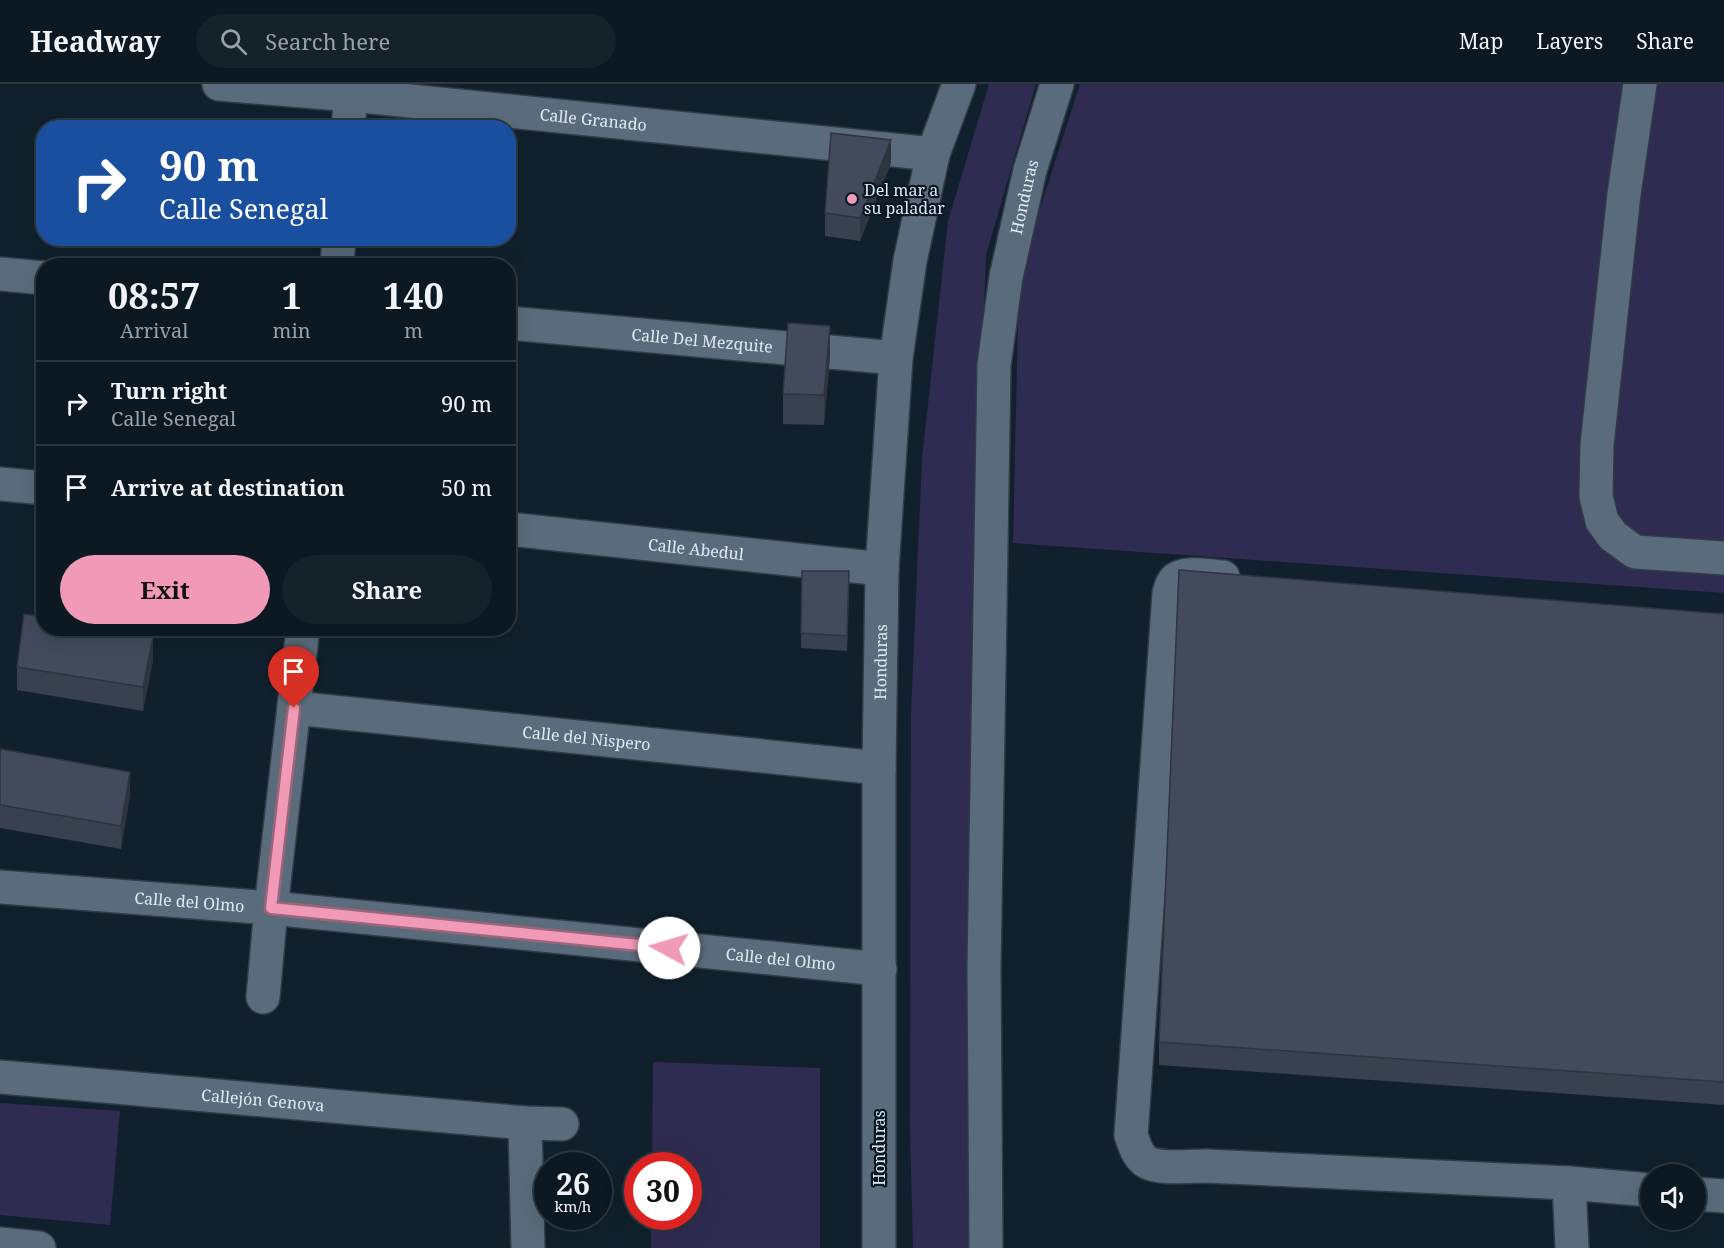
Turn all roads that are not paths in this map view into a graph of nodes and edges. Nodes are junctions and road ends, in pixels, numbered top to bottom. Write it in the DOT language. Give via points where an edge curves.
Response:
graph roads {
  1 [pos="219,84"];
  2 [pos="959,84"];
  3 [pos="1057,84"];
  4 [pos="1640,84"];
  5 [pos="352,89"];
  6 [pos="349,120"];
  7 [pos="933,154"];
  8 [pos="0,274"];
  9 [pos="36,278"];
  10 [pos="516,324"];
  11 [pos="896,358"];
  12 [pos="0,484"];
  13 [pos="36,487"];
  14 [pos="516,530"];
  15 [pos="1724,558"];
  16 [pos="882,569"];
  17 [pos="1254,580"];
  18 [pos="302,636"];
  19 [pos="294,708"];
  20 [pos="879,768"];
  21 [pos="0,887"];
  22 [pos="271,908"];
  23 [pos="880,969"];
  24 [pos="263,997"];
  25 [pos="0,1077"];
  26 [pos="525,1123"];
  27 [pos="562,1124"];
  28 [pos="1569,1183"];
  29 [pos="1640,1189"];
  30 [pos="1706,1195"];
  31 [pos="1724,1197"];
  32 [pos="0,1244"];
  33 [pos="39,1248"];
  34 [pos="528,1248"];
  35 [pos="879,1248"];
  36 [pos="986,1248"];
  37 [pos="1572,1248"];
  1 -- 5 [label="street, Calle Granado"];
  2 -- 7 [label="street, Honduras"];
  3 -- 36 [label="street, Honduras" via="1030,170 1006,277 994,365 984,968"];
  4 -- 15 [label="street" via="1600,411 1596,496 1602,521 1613,536 1635,552"];
  5 -- 6 [label="street"];
  5 -- 7 [label="street, Calle Granado"];
  7 -- 11 [label="street, Honduras" via="910,261"];
  8 -- 9 [label="street"];
  10 -- 11 [label="street, Calle Del Mezquite"];
  11 -- 16 [label="street, Honduras"];
  12 -- 13 [label="street"];
  14 -- 16 [label="street, Calle Abedul"];
  16 -- 20 [label="street, Honduras"];
  17 -- 28 [label="street" via="1184,575 1176,579 1169,594 1131,1134 1136,1150 1154,1166"];
  18 -- 19 [label="street"];
  19 -- 20 [label="street, Calle del Nispero"];
  19 -- 22 [label="street"];
  20 -- 23 [label="street, Honduras"];
  21 -- 22 [label="street, Calle del Olmo"];
  22 -- 23 [label="street, Calle del Olmo"];
  22 -- 24 [label="street"];
  23 -- 35 [label="street, Honduras"];
  25 -- 26 [label="street, Callejón Genova"];
  26 -- 27 [label="street, Callejón Genova"];
  26 -- 34 [label="street"];
  28 -- 29 [label="street"];
  28 -- 37 [label="street"];
  30 -- 31 [label="street"];
  32 -- 33 [label="street"];
}
